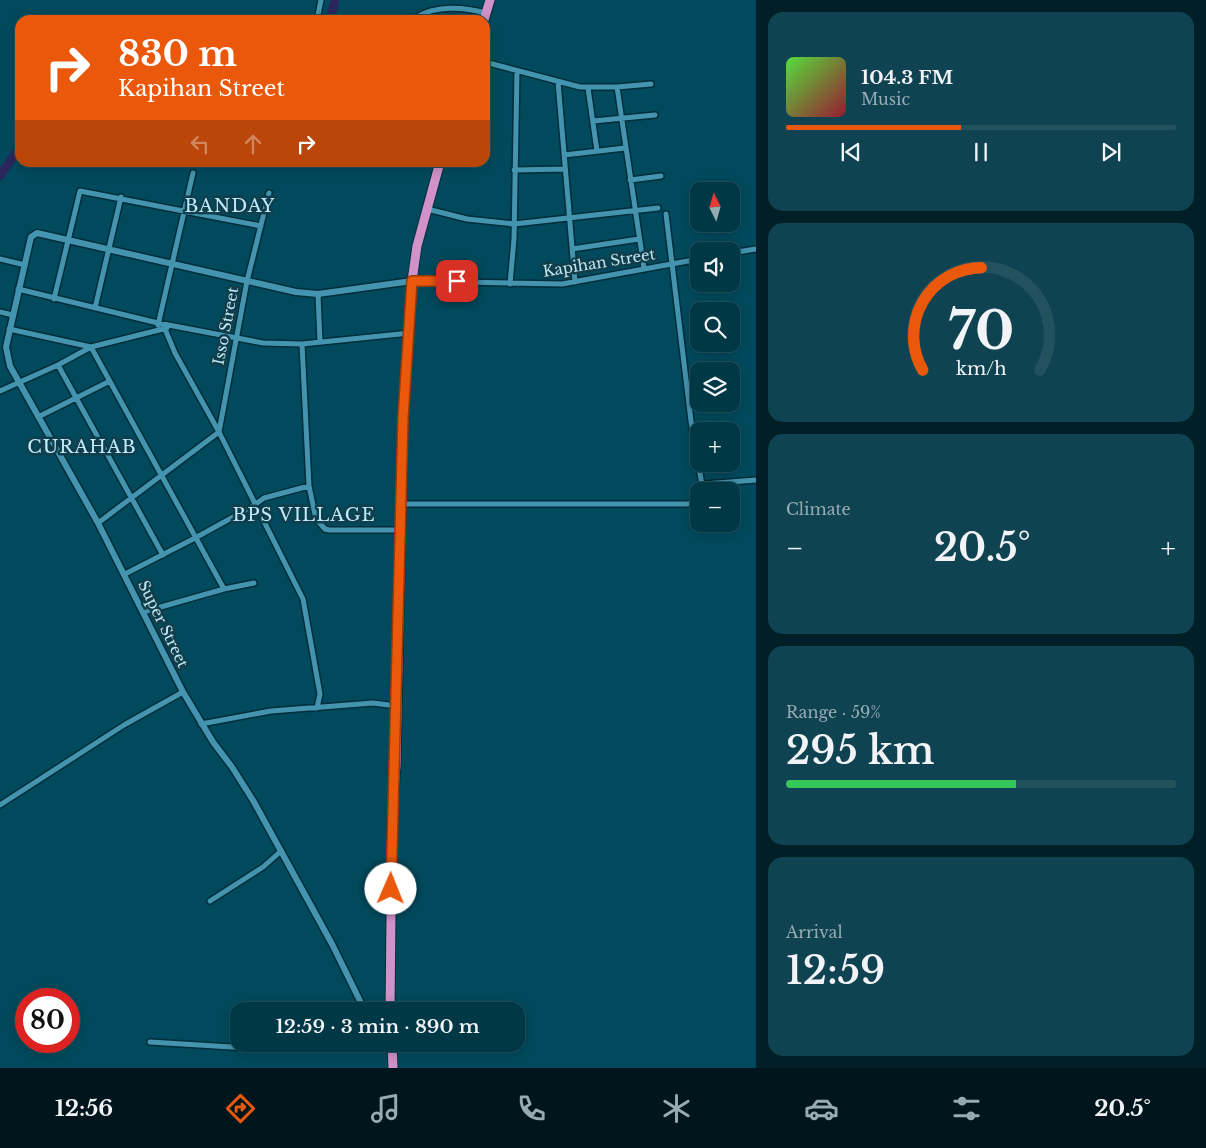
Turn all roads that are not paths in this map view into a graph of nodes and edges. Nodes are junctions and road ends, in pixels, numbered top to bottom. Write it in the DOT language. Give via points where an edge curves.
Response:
graph roads {
  1 [pos="322,0"];
  2 [pos="490,0"];
  3 [pos="318,15"];
  4 [pos="423,15"];
  5 [pos="481,15"];
  6 [pos="486,15"];
  7 [pos="490,63"];
  8 [pos="517,71"];
  9 [pos="558,82"];
  10 [pos="651,84"];
  11 [pos="617,87"];
  12 [pos="588,88"];
  13 [pos="655,115"];
  14 [pos="621,119"];
  15 [pos="593,122"];
  16 [pos="625,148"];
  17 [pos="597,151"];
  18 [pos="564,155"];
  19 [pos="439,167"];
  20 [pos="565,169"];
  21 [pos="514,170"];
  22 [pos="193,173"];
  23 [pos="661,176"];
  24 [pos="630,180"];
  25 [pos="269,193"];
  26 [pos="121,197"];
  27 [pos="658,208"];
  28 [pos="427,209"];
  29 [pos="635,210"];
  30 [pos="183,213"];
  31 [pos="666,214"];
  32 [pos="568,218"];
  33 [pos="514,224"];
  34 [pos="261,226"];
  35 [pos="639,239"];
  36 [pos="69,240"];
  37 [pos="756,248"];
  38 [pos="109,249"];
  39 [pos="572,249"];
  40 [pos="740,251"];
  41 [pos="0,259"];
  42 [pos="690,261"];
  43 [pos="25,264"];
  44 [pos="171,264"];
  45 [pos="673,264"];
  46 [pos="644,268"];
  47 [pos="247,281"];
  48 [pos="412,281"];
  49 [pos="575,282"];
  50 [pos="510,284"];
  51 [pos="18,290"];
  52 [pos="318,294"];
  53 [pos="54,299"];
  54 [pos="95,308"];
  55 [pos="0,312"];
  56 [pos="12,315"];
  57 [pos="158,324"];
  58 [pos="174,327"];
  59 [pos="9,329"];
  60 [pos="165,329"];
  61 [pos="157,330"];
  62 [pos="410,333"];
  63 [pos="236,338"];
  64 [pos="320,342"];
  65 [pos="302,344"];
  66 [pos="91,347"];
  67 [pos="58,365"];
  68 [pos="110,381"];
  69 [pos="20,383"];
  70 [pos="0,391"];
  71 [pos="75,398"];
  72 [pos="38,417"];
  73 [pos="219,432"];
  74 [pos="162,476"];
  75 [pos="756,480"];
  76 [pos="702,482"];
  77 [pos="734,482"];
  78 [pos="309,486"];
  79 [pos="133,498"];
  80 [pos="690,503"];
  81 [pos="256,504"];
  82 [pos="401,504"];
  83 [pos="98,523"];
  84 [pos="400,530"];
  85 [pos="197,537"];
  86 [pos="163,555"];
  87 [pos="125,574"];
  88 [pos="254,583"];
  89 [pos="224,589"];
  90 [pos="143,612"];
  91 [pos="183,692"];
  92 [pos="397,706"];
  93 [pos="317,708"];
  94 [pos="201,724"];
  95 [pos="0,805"];
  96 [pos="281,851"];
  97 [pos="210,901"];
  98 [pos="360,1002"];
  99 [pos="390,1002"];
  100 [pos="150,1042"];
  101 [pos="230,1047"];
  102 [pos="392,1052"];
  103 [pos="393,1068"];
  1 -- 3 [label="street"];
  2 -- 6 [label="highway"];
  4 -- 5 [label="street" via="433,9 468,9"];
  7 -- 8 [label="street"];
  8 -- 9 [label="street"];
  8 -- 21 [label="street"];
  9 -- 12 [label="street"];
  9 -- 18 [label="street"];
  10 -- 11 [label="street"];
  11 -- 12 [label="street"];
  11 -- 14 [label="street"];
  12 -- 15 [label="street"];
  13 -- 14 [label="street"];
  14 -- 15 [label="street"];
  14 -- 16 [label="street"];
  15 -- 17 [label="street"];
  16 -- 17 [label="street"];
  16 -- 24 [label="street"];
  17 -- 18 [label="street"];
  18 -- 20 [label="street"];
  19 -- 28 [label="highway"];
  20 -- 21 [label="street"];
  20 -- 32 [label="street"];
  21 -- 33 [label="street"];
  22 -- 30 [label="street"];
  23 -- 24 [label="street"];
  24 -- 29 [label="street"];
  25 -- 34 [label="street, Isso Street"];
  26 -- 30 [label="street"];
  26 -- 36 [label="street" via="80,191"];
  26 -- 38 [label="street"];
  27 -- 29 [label="street"];
  28 -- 33 [label="street" via="467,219"];
  28 -- 48 [label="highway"];
  29 -- 32 [label="street"];
  29 -- 35 [label="street"];
  30 -- 34 [label="street"];
  30 -- 44 [label="street"];
  31 -- 45 [label="street"];
  32 -- 33 [label="street"];
  32 -- 39 [label="street"];
  33 -- 50 [label="street"];
  34 -- 47 [label="street, Isso Street"];
  35 -- 39 [label="street"];
  35 -- 46 [label="street"];
  36 -- 38 [label="street"];
  36 -- 43 [label="street, Super Street" via="35,233 31,237"];
  36 -- 53 [label="street"];
  37 -- 40 [label="street"];
  38 -- 44 [label="street"];
  38 -- 54 [label="street"];
  39 -- 49 [label="street"];
  41 -- 43 [label="street"];
  42 -- 45 [label="street, Kapihan Street"];
  43 -- 51 [label="street, Super Street"];
  44 -- 47 [label="street"];
  44 -- 57 [label="street"];
  45 -- 46 [label="street, Kapihan Street"];
  45 -- 76 [label="street" via="683,362"];
  46 -- 49 [label="street, Kapihan Street"];
  47 -- 52 [label="street"];
  47 -- 63 [label="street, Isso Street"];
  48 -- 50 [label="street, Kapihan Street"];
  48 -- 52 [label="street"];
  48 -- 62 [label="highway"];
  49 -- 50 [label="street, Kapihan Street" via="537,286"];
  51 -- 53 [label="street"];
  51 -- 56 [label="street, Super Street"];
  52 -- 64 [label="street"];
  53 -- 54 [label="street"];
  54 -- 57 [label="street"];
  55 -- 56 [label="street"];
  56 -- 59 [label="street, Super Street"];
  57 -- 58 [label="street"];
  57 -- 61 [label="street"];
  58 -- 60 [label="street"];
  58 -- 63 [label="street"];
  59 -- 66 [label="street"];
  59 -- 69 [label="street, Super Street" via="7,359"];
  60 -- 61 [label="street"];
  60 -- 73 [label="street"];
  61 -- 66 [label="street"];
  62 -- 64 [label="street"];
  62 -- 82 [label="highway" via="403,418"];
  63 -- 65 [label="street"];
  63 -- 73 [label="street, Isso Street"];
  64 -- 65 [label="street"];
  65 -- 78 [label="street"];
  66 -- 67 [label="street"];
  66 -- 68 [label="street"];
  67 -- 69 [label="street"];
  67 -- 71 [label="street"];
  68 -- 71 [label="street"];
  68 -- 74 [label="street"];
  69 -- 70 [label="street"];
  69 -- 72 [label="street, Super Street"];
  71 -- 72 [label="street"];
  71 -- 79 [label="street"];
  72 -- 83 [label="street, Super Street"];
  73 -- 74 [label="street"];
  73 -- 81 [label="street"];
  74 -- 79 [label="street"];
  74 -- 85 [label="street"];
  75 -- 77 [label="street"];
  78 -- 81 [label="street" via="270,495"];
  78 -- 84 [label="street" via="313,512 325,529"];
  79 -- 83 [label="street"];
  79 -- 86 [label="street"];
  80 -- 82 [label="street"];
  81 -- 85 [label="street"];
  81 -- 93 [label="street" via="307,610 320,694"];
  82 -- 84 [label="highway"];
  83 -- 87 [label="street, Super Street"];
  84 -- 92 [label="highway"];
  85 -- 86 [label="street"];
  85 -- 89 [label="street"];
  86 -- 87 [label="street"];
  87 -- 90 [label="street, Super Street"];
  88 -- 89 [label="street"];
  89 -- 90 [label="street"];
  90 -- 91 [label="street, Super Street"];
  91 -- 94 [label="street, Super Street"];
  91 -- 95 [label="street" via="124,725"];
  92 -- 93 [label="street" via="372,704"];
  92 -- 99 [label="highway"];
  93 -- 94 [label="street" via="263,712"];
  94 -- 96 [label="street, Super Street" via="235,772"];
  96 -- 97 [label="street" via="263,867"];
  96 -- 98 [label="street, Super Street"];
  100 -- 101 [label="street"];
  102 -- 103 [label="highway"];
}
